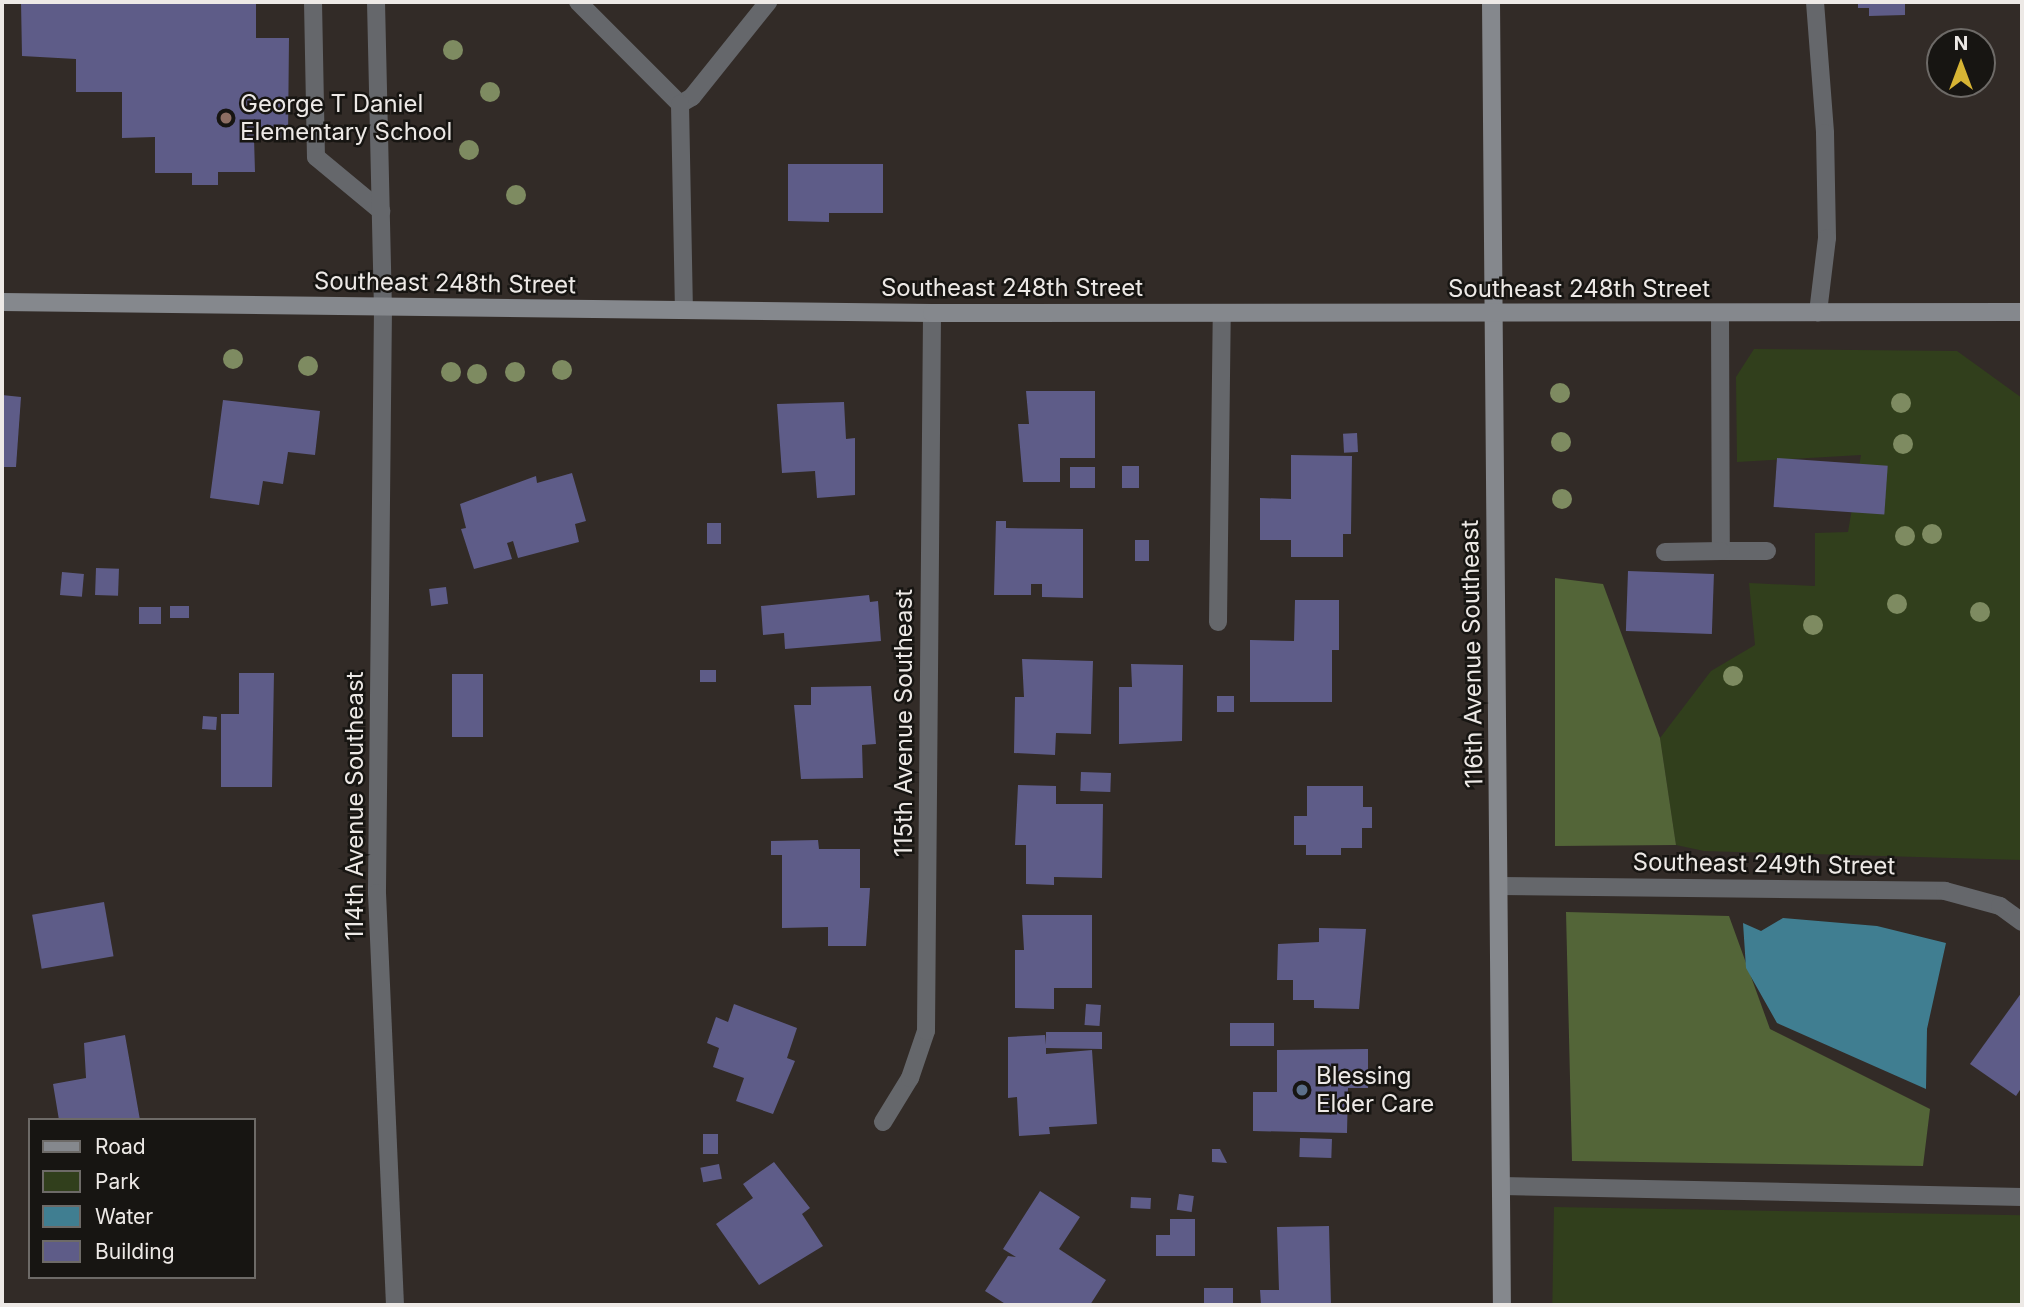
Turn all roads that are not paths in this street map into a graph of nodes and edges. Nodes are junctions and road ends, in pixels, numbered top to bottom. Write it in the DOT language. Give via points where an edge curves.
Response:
graph roads {
  1 [pos="313,2"];
  2 [pos="376,2"];
  3 [pos="578,2"];
  4 [pos="768,2"];
  5 [pos="1491,2"];
  6 [pos="1815,2"];
  7 [pos="680,104"];
  8 [pos="381,211"];
  9 [pos="2,302"];
  10 [pos="383,307"];
  11 [pos="684,310"];
  12 [pos="1818,312"];
  13 [pos="2022,312"];
  14 [pos="932,313"];
  15 [pos="1222,313"];
  16 [pos="1492,313"];
  17 [pos="1720,313"];
  18 [pos="1721,551"];
  19 [pos="1768,551"];
  20 [pos="1665,552"];
  21 [pos="1218,622"];
  22 [pos="1499,886"];
  23 [pos="2022,922"];
  24 [pos="883,1122"];
  25 [pos="1502,1186"];
  26 [pos="2022,1197"];
  27 [pos="395,1305"];
  28 [pos="1502,1305"];
  1 -- 8 [label="street" via="316,157"];
  2 -- 8 [label="street, 114th Avenue Southeast"];
  3 -- 7 [label="street"];
  4 -- 7 [label="street" via="692,97"];
  5 -- 16 [label="street, 116th Avenue Southeast"];
  6 -- 12 [label="street" via="1825,133 1826,238"];
  7 -- 11 [label="street"];
  8 -- 10 [label="street, 114th Avenue Southeast"];
  9 -- 10 [label="street, Southeast 248th Street"];
  10 -- 11 [label="street, Southeast 248th Street"];
  10 -- 27 [label="street, 114th Avenue Southeast" via="377,893"];
  11 -- 14 [label="street, Southeast 248th Street"];
  12 -- 13 [label="street, Southeast 248th Street"];
  12 -- 17 [label="street, Southeast 248th Street"];
  14 -- 15 [label="street, Southeast 248th Street"];
  14 -- 24 [label="street, 115th Avenue Southeast" via="926,1031 920,1056"];
  15 -- 16 [label="street, Southeast 248th Street"];
  15 -- 21 [label="street"];
  16 -- 17 [label="street, Southeast 248th Street"];
  16 -- 22 [label="street, 116th Avenue Southeast"];
  17 -- 18 [label="street"];
  18 -- 19 [label="street"];
  18 -- 20 [label="street"];
  22 -- 23 [label="street, Southeast 249th Street" via="1945,891 2000,906"];
  22 -- 25 [label="street, 116th Avenue Southeast"];
  25 -- 26 [label="street"];
  25 -- 28 [label="street, 116th Avenue Southeast"];
}
